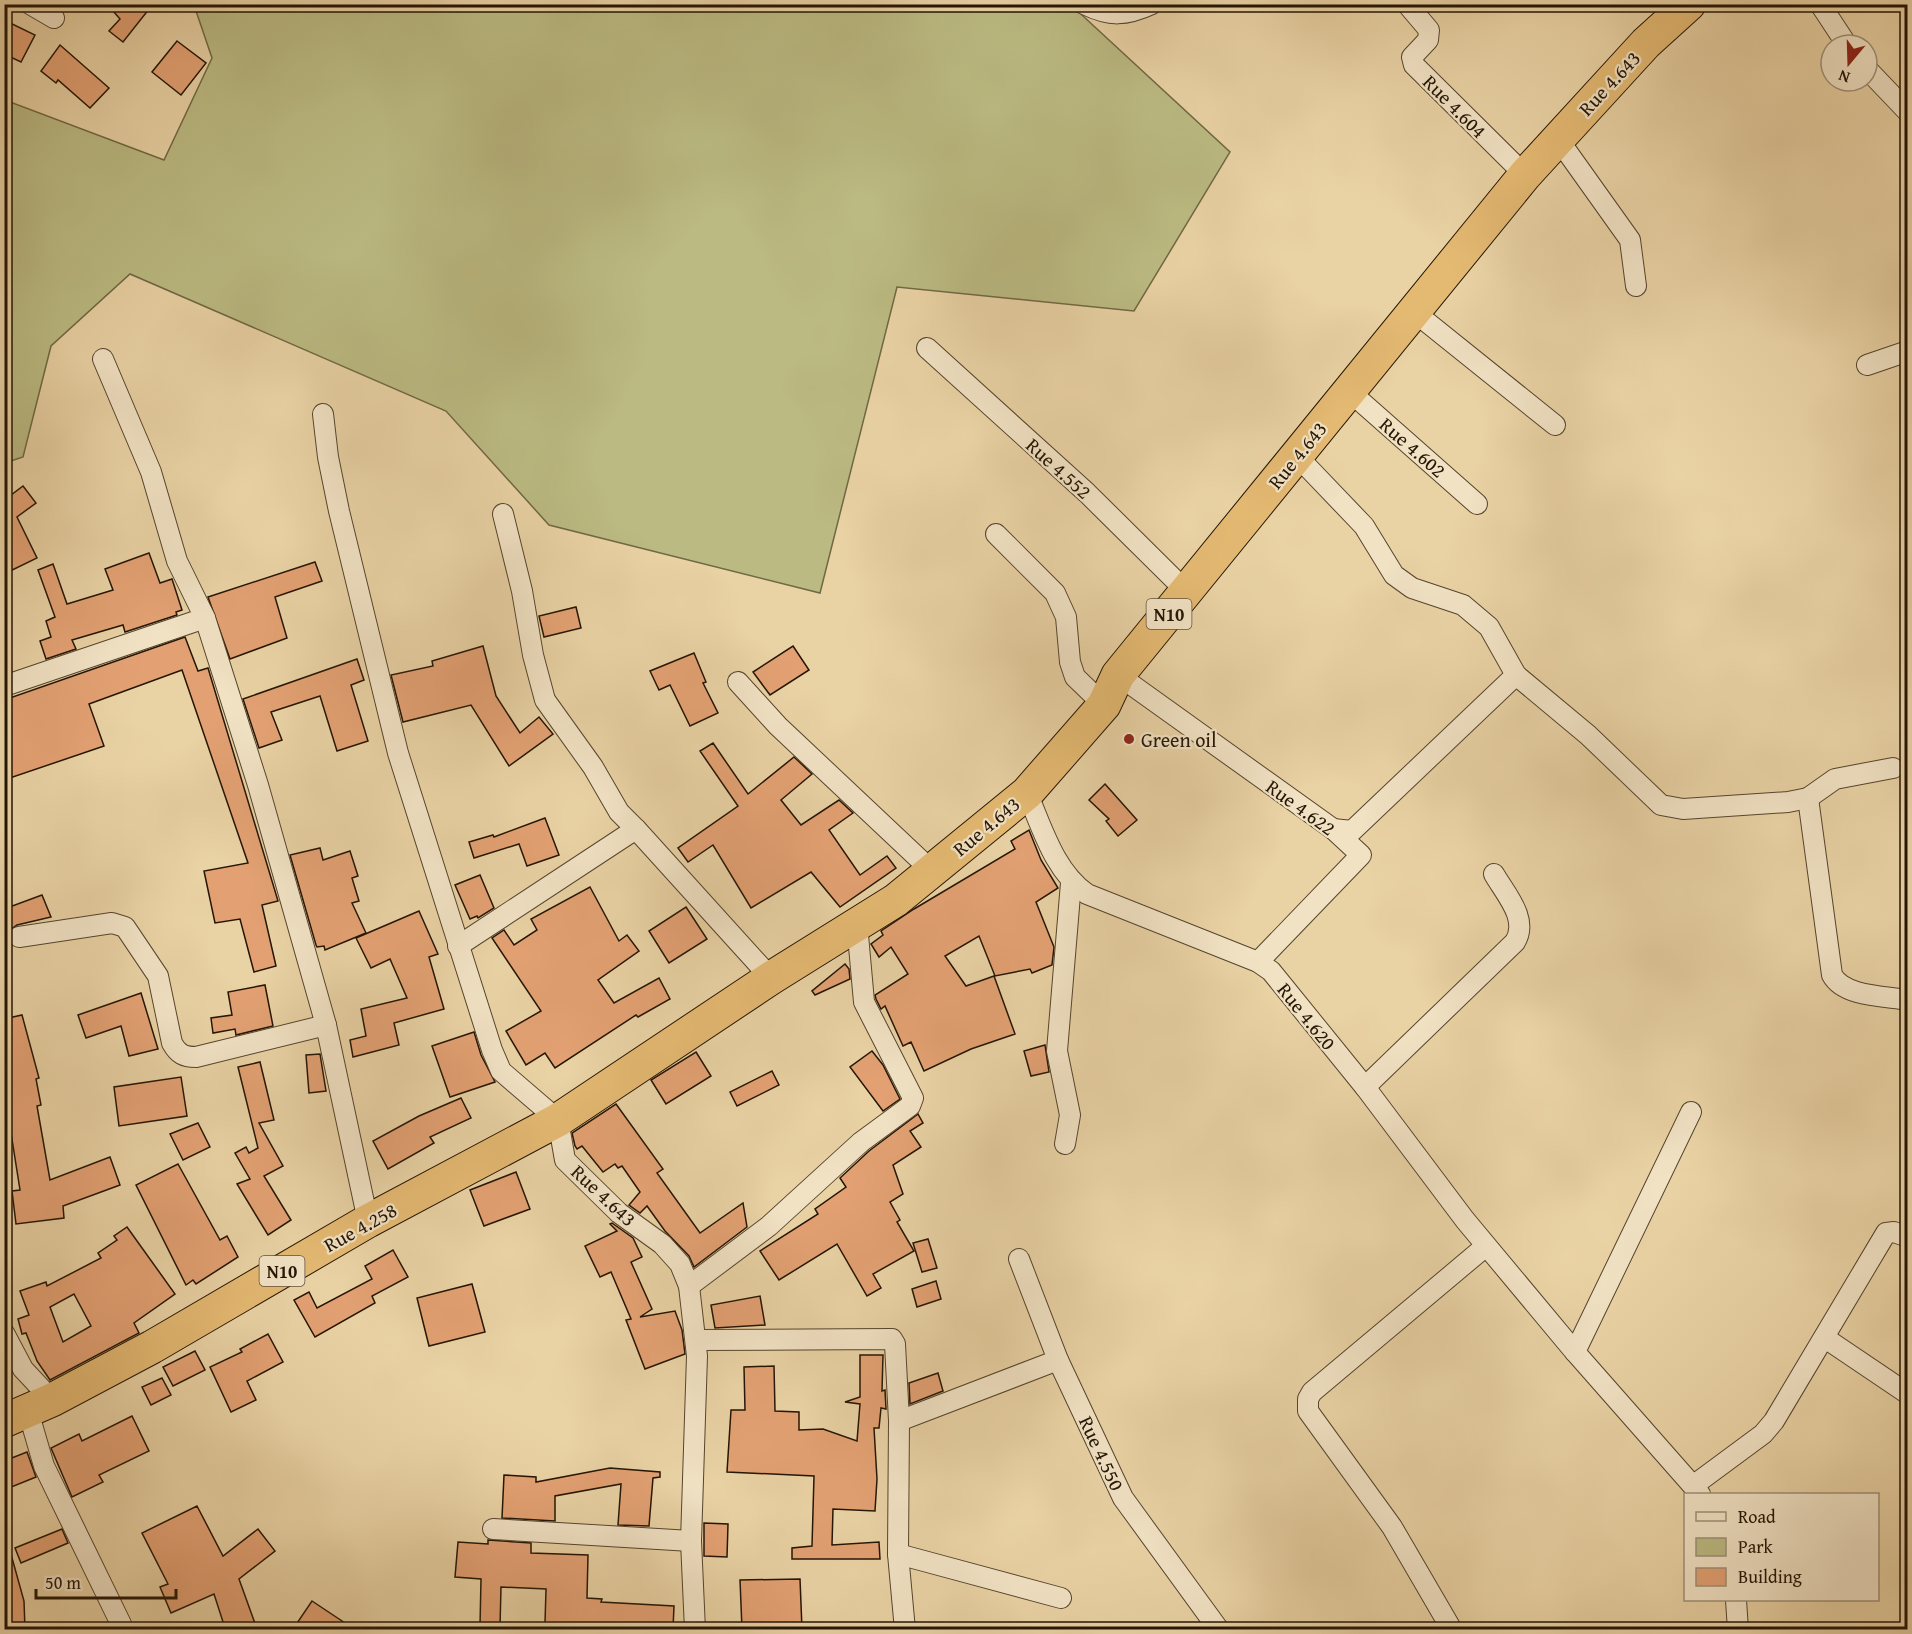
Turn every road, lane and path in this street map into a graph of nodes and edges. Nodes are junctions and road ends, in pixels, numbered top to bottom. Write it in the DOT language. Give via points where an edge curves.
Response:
graph roads {
  1 [pos="30,4"];
  2 [pos="1084,4"];
  3 [pos="1152,4"];
  4 [pos="1407,4"];
  5 [pos="1689,4"];
  6 [pos="1820,4"];
  7 [pos="54,18"];
  8 [pos="1839,33"];
  9 [pos="1879,82"];
  10 [pos="1908,112"];
  11 [pos="1558,139"];
  12 [pos="1525,175"];
  13 [pos="1636,286"];
  14 [pos="1413,311"];
  15 [pos="927,348"];
  16 [pos="1908,351"];
  17 [pos="104,359"];
  18 [pos="1867,365"];
  19 [pos="1349,391"];
  20 [pos="323,414"];
  21 [pos="1555,425"];
  22 [pos="1297,456"];
  23 [pos="1477,504"];
  24 [pos="503,514"];
  25 [pos="996,534"];
  26 [pos="1186,592"];
  27 [pos="204,618"];
  28 [pos="1119,675"];
  29 [pos="1516,675"];
  30 [pos="738,682"];
  31 [pos="4,686"];
  32 [pos="1104,705"];
  33 [pos="1893,768"];
  34 [pos="1026,792"];
  35 [pos="1808,798"];
  36 [pos="636,829"];
  37 [pos="1333,829"];
  38 [pos="932,871"];
  39 [pos="1494,874"];
  40 [pos="1071,883"];
  41 [pos="857,924"];
  42 [pos="19,937"];
  43 [pos="458,946"];
  44 [pos="1258,962"];
  45 [pos="771,978"];
  46 [pos="1908,1000"];
  47 [pos="326,1025"];
  48 [pos="1365,1087"];
  49 [pos="1691,1112"];
  50 [pos="558,1120"];
  51 [pos="1065,1144"];
  52 [pos="368,1221"];
  53 [pos="1908,1237"];
  54 [pos="1486,1246"];
  55 [pos="1019,1258"];
  56 [pos="689,1286"];
  57 [pos="4,1333"];
  58 [pos="1825,1338"];
  59 [pos="697,1340"];
  60 [pos="1575,1352"];
  61 [pos="1058,1360"];
  62 [pos="1908,1394"];
  63 [pos="28,1411"];
  64 [pos="899,1421"];
  65 [pos="1697,1490"];
  66 [pos="493,1529"];
  67 [pos="691,1541"];
  68 [pos="898,1554"];
  69 [pos="1061,1598"];
  70 [pos="1736,1601"];
  71 [pos="121,1624"];
  72 [pos="695,1629"];
  73 [pos="905,1629"];
  74 [pos="1219,1629"];
  75 [pos="1452,1629"];
  76 [pos="1738,1629"];
  1 -- 7 [label="street"];
  2 -- 3 [label="street" via="1103,13 1133,13"];
  4 -- 12 [label="street, Rue 4.604" via="1429,30 1428,40 1412,57 1414,65"];
  5 -- 11 [label="highway, Rue 4.643 / N10" via="1646,43"];
  6 -- 8 [label="street"];
  9 -- 10 [label="street"];
  11 -- 12 [label="highway, Rue 4.643 / N10"];
  11 -- 13 [label="street" via="1630,240"];
  12 -- 14 [label="highway, Rue 4.643 / N10"];
  14 -- 19 [label="highway, Rue 4.643 / N10"];
  14 -- 21 [label="street"];
  15 -- 26 [label="street, Rue 4.552" via="1088,493"];
  16 -- 18 [label="street"];
  17 -- 27 [label="street" via="151,472 177,561"];
  19 -- 22 [label="highway, Rue 4.643 / N10"];
  19 -- 23 [label="street, Rue 4.602"];
  20 -- 43 [label="street" via="339,511 398,753"];
  22 -- 26 [label="highway, Rue 4.643 / N10"];
  22 -- 29 [label="street" via="1364,526 1394,574 1412,588 1463,605 1489,627"];
  24 -- 36 [label="street" via="545,700 593,767 619,812"];
  25 -- 32 [label="street" via="1055,593 1066,617 1075,678"];
  26 -- 28 [label="highway, Rue 4.643 / N10"];
  27 -- 31 [label="street"];
  27 -- 47 [label="street" via="258,786"];
  28 -- 32 [label="highway, Rue 4.643 / N10"];
  28 -- 37 [label="street, Rue 4.622"];
  29 -- 35 [label="street" via="1588,735 1660,804 1683,809"];
  29 -- 37 [label="street" via="1352,831"];
  30 -- 38 [label="street" via="778,726"];
  32 -- 34 [label="highway, Rue 4.643 / N10"];
  33 -- 35 [label="street" via="1835,779"];
  34 -- 38 [label="highway, Rue 4.643 / N10"];
  34 -- 40 [label="street, Rue 4.620"];
  35 -- 46 [label="street" via="1832,975 1837,984 1847,988"];
  36 -- 43 [label="street"];
  36 -- 45 [label="street"];
  37 -- 44 [label="street, Rue 4.622" via="1360,855"];
  38 -- 41 [label="highway, Rue 4.643 / N10"];
  39 -- 48 [label="street" via="1520,918 1521,931 1515,942"];
  40 -- 44 [label="street, Rue 4.620" via="1087,894"];
  40 -- 51 [label="street" via="1057,1051 1070,1115"];
  41 -- 45 [label="highway, Rue 4.643 / N10"];
  41 -- 56 [label="street" via="864,1002 913,1098 910,1106 861,1142 769,1226"];
  42 -- 47 [label="street" via="112,923 125,927 158,976 172,1043 186,1057 196,1058"];
  43 -- 50 [label="street" via="501,1071"];
  44 -- 48 [label="street, Rue 4.620" via="1271,971"];
  45 -- 50 [label="highway, Rue 4.643 / N10"];
  47 -- 52 [label="street"];
  48 -- 54 [label="street, Rue 4.620"];
  49 -- 60 [label="street"];
  50 -- 52 [label="highway, Rue 4.258 / N10"];
  50 -- 56 [label="street, Rue 4.643" via="565,1160 612,1207 662,1244 680,1264"];
  52 -- 63 [label="highway, Rue 4.258 / N10" via="152,1347"];
  53 -- 58 [label="street" via="1886,1233"];
  54 -- 60 [label="street, Rue 4.620"];
  54 -- 75 [label="street" via="1312,1392 1307,1406 1392,1527"];
  55 -- 61 [label="street, Rue 4.550"];
  56 -- 59 [label="street, Rue 4.643"];
  57 -- 63 [label="street" via="23,1369"];
  58 -- 62 [label="street"];
  58 -- 65 [label="street" via="1774,1422"];
  59 -- 64 [label="street" via="892,1339 896,1344"];
  59 -- 67 [label="street, Rue 4.643"];
  60 -- 65 [label="street, Rue 4.620"];
  61 -- 64 [label="street"];
  61 -- 74 [label="street, Rue 4.550" via="1123,1498"];
  63 -- 71 [label="street" via="44,1466"];
  64 -- 68 [label="street"];
  66 -- 67 [label="street"];
  67 -- 72 [label="street, Rue 4.643"];
  68 -- 69 [label="street"];
  68 -- 73 [label="street"];
  70 -- 76 [label="street"];
}
